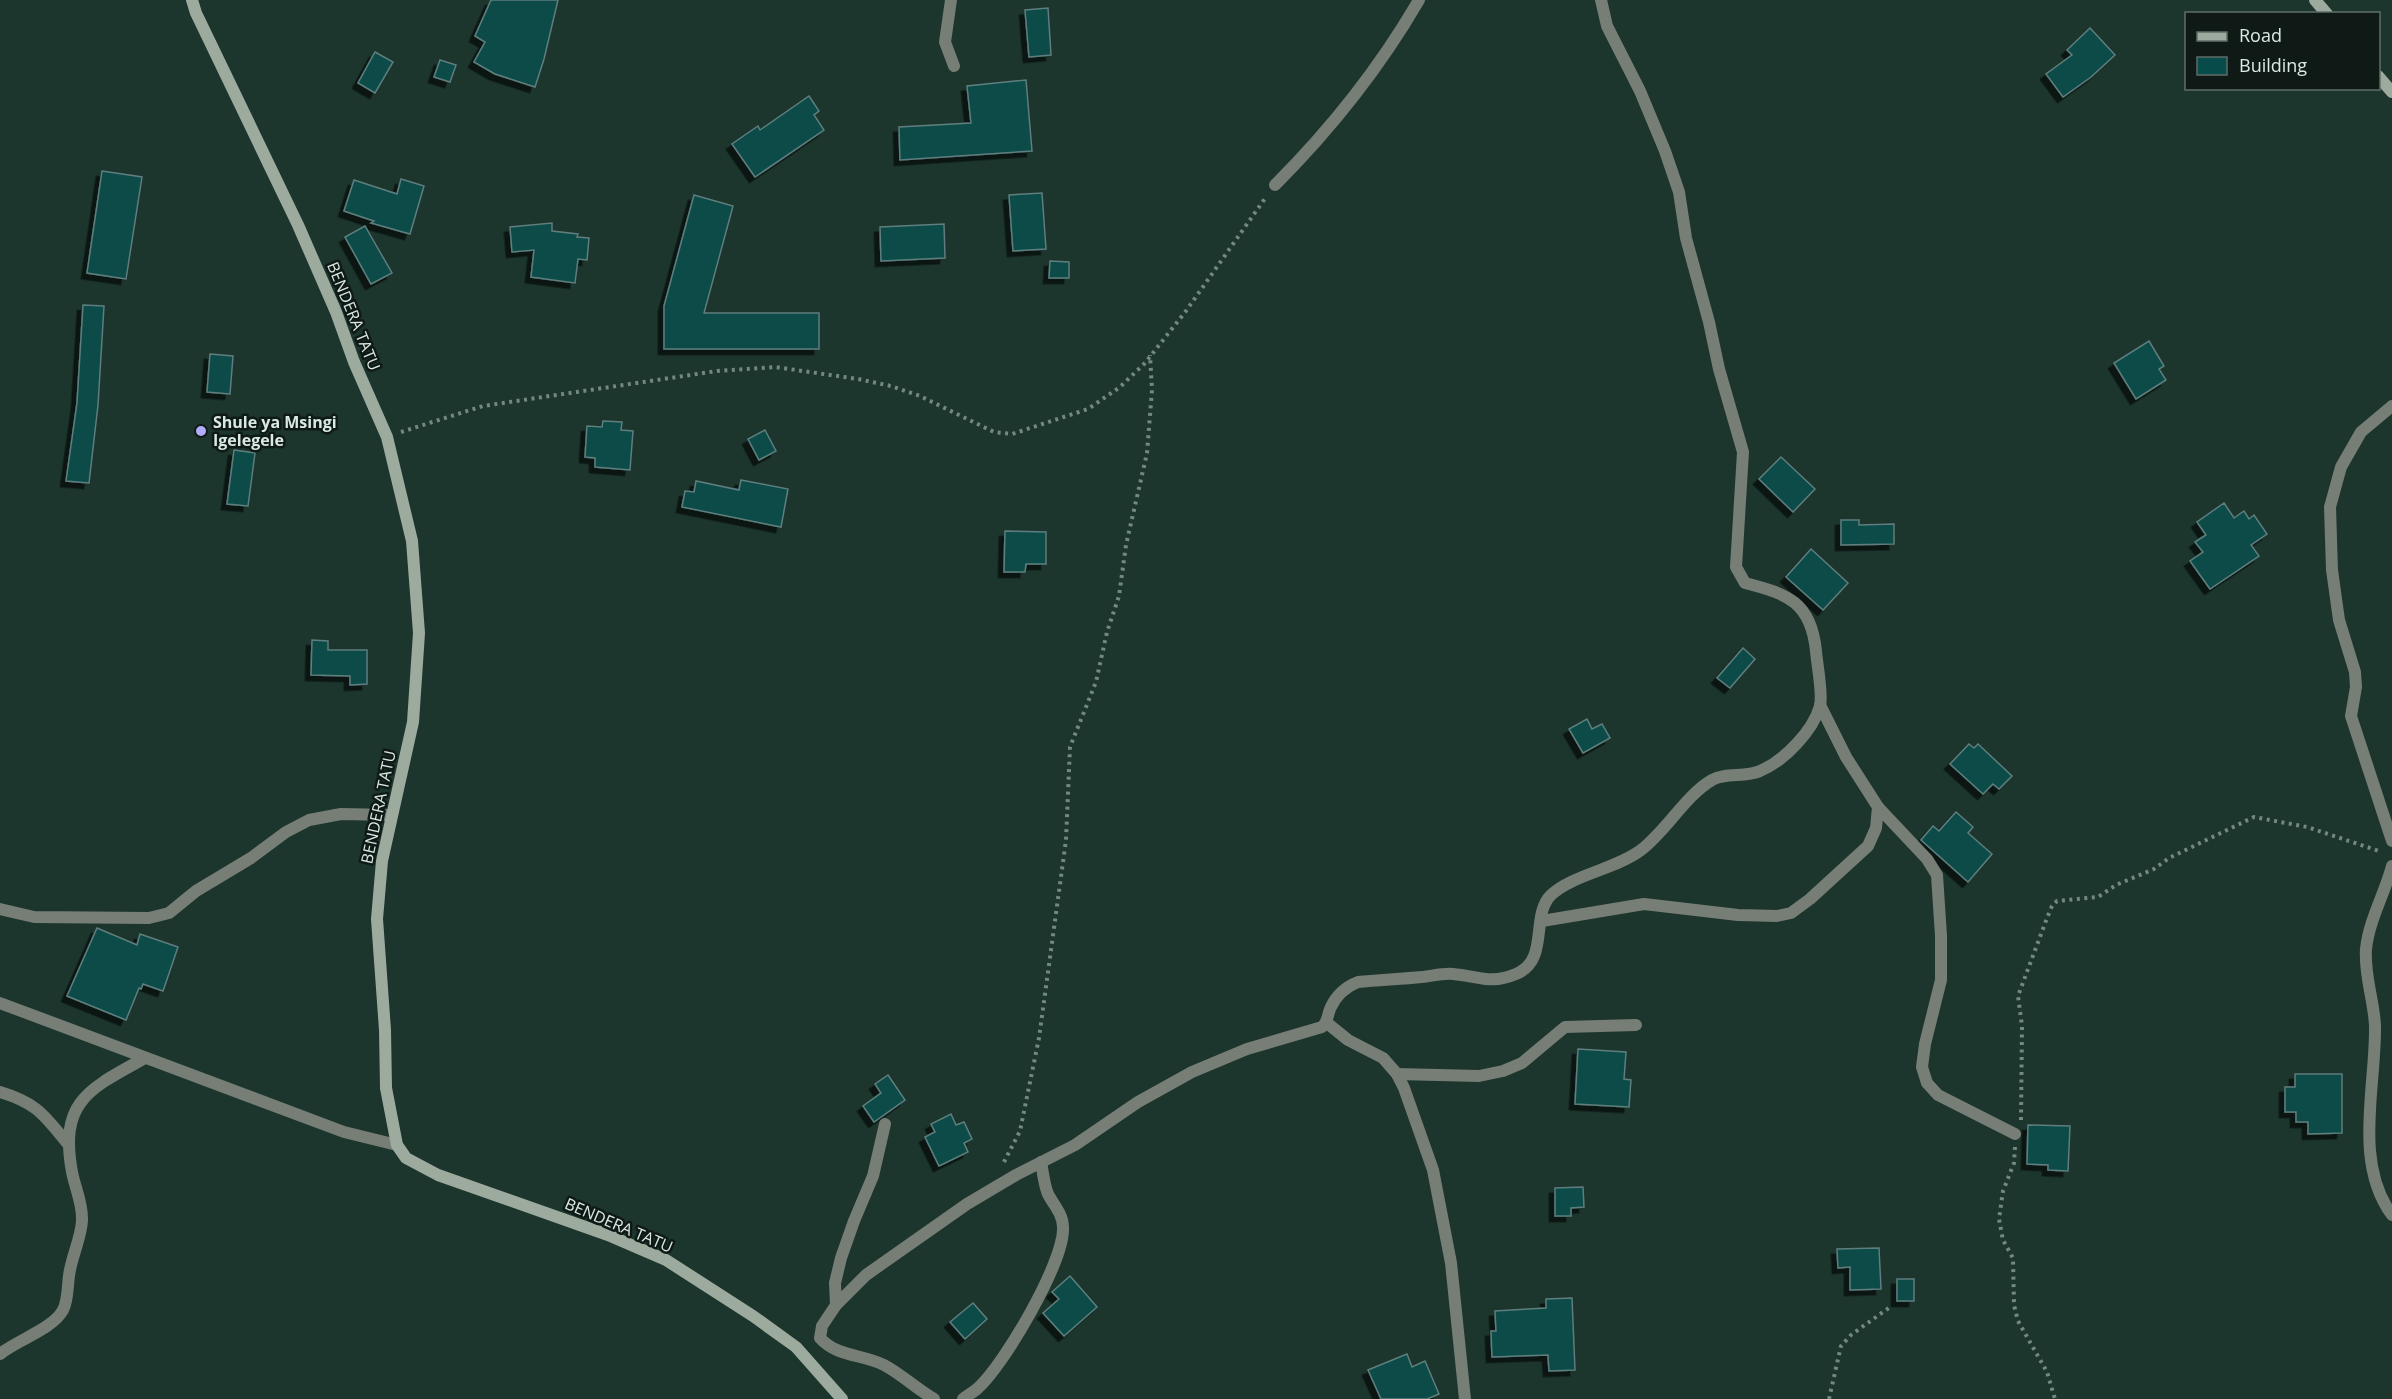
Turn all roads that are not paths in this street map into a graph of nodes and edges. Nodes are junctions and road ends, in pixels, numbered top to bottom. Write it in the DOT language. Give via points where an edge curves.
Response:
graph roads {
  1 [pos="192,0"];
  2 [pos="951,0"];
  3 [pos="1419,0"];
  4 [pos="1601,0"];
  5 [pos="2315,0"];
  6 [pos="2324,12"];
  7 [pos="954,66"];
  8 [pos="2380,77"];
  9 [pos="2392,92"];
  10 [pos="1275,185"];
  11 [pos="2392,406"];
  12 [pos="1820,705"];
  13 [pos="1878,807"];
  14 [pos="392,815"];
  15 [pos="2392,841"];
  16 [pos="2392,866"];
  17 [pos="0,909"];
  18 [pos="1542,921"];
  19 [pos="0,1004"];
  20 [pos="1327,1023"];
  21 [pos="1636,1025"];
  22 [pos="145,1059"];
  23 [pos="1397,1074"];
  24 [pos="0,1092"];
  25 [pos="885,1124"];
  26 [pos="2015,1134"];
  27 [pos="68,1144"];
  28 [pos="397,1145"];
  29 [pos="1041,1162"];
  30 [pos="2392,1215"];
  31 [pos="836,1305"];
  32 [pos="0,1354"];
  33 [pos="842,1399"];
  34 [pos="934,1399"];
  35 [pos="963,1399"];
  36 [pos="1465,1399"];
  1 -- 14 [label="main road, BENDERA TATU" via="324,282 387,436 412,541 419,633 413,722"];
  2 -- 7 [label="street" via="945,42"];
  3 -- 10 [label="street" via="1395,41 1307,153"];
  4 -- 12 [label="street" via="1607,26 1657,131 1679,192 1686,238 1743,452 1736,567 1745,583 1789,597 1806,615 1814,637"];
  5 -- 6 [label="main road"];
  8 -- 9 [label="main road"];
  11 -- 15 [label="street" via="2361,432 2341,467 2330,507 2332,570 2339,620 2355,672 2351,716"];
  12 -- 13 [label="street" via="1846,757"];
  12 -- 18 [label="street" via="1799,744 1760,771 1719,776 1708,782 1640,852 1552,894 1545,903"];
  13 -- 18 [label="street" via="1876,828 1868,846 1791,913 1738,915 1644,904"];
  13 -- 26 [label="street" via="1937,875 1941,980 1925,1044 1922,1067 1927,1083 1938,1095"];
  14 -- 17 [label="street" via="341,814 309,820 196,891 169,913 149,918 34,917"];
  14 -- 28 [label="main road, BENDERA TATU" via="382,861 377,920 386,1088"];
  16 -- 30 [label="street" via="2366,948 2375,1024 2371,1154 2378,1193"];
  18 -- 20 [label="street" via="1535,955 1518,974 1483,981 1453,974 1358,982 1340,992"];
  19 -- 22 [label="street"];
  20 -- 23 [label="street" via="1383,1059"];
  20 -- 29 [label="street" via="1192,1072"];
  21 -- 23 [label="street" via="1565,1027 1522,1063 1479,1076"];
  22 -- 27 [label="street" via="85,1096 72,1117"];
  22 -- 28 [label="street" via="344,1132"];
  23 -- 36 [label="street" via="1433,1170 1451,1263"];
  24 -- 27 [label="street" via="36,1107"];
  25 -- 31 [label="street" via="873,1176 841,1258 835,1282"];
  27 -- 32 [label="street" via="82,1221 64,1310"];
  28 -- 33 [label="main road, BENDERA TATU" via="406,1158 438,1175 608,1235 666,1260 796,1347"];
  29 -- 31 [label="street" via="967,1204 866,1275"];
  29 -- 35 [label="street" via="1047,1192 1064,1225 1061,1245 1049,1278 1014,1338 980,1387"];
  31 -- 34 [label="street" via="822,1326 820,1338 826,1344 837,1352 885,1366"];
}
